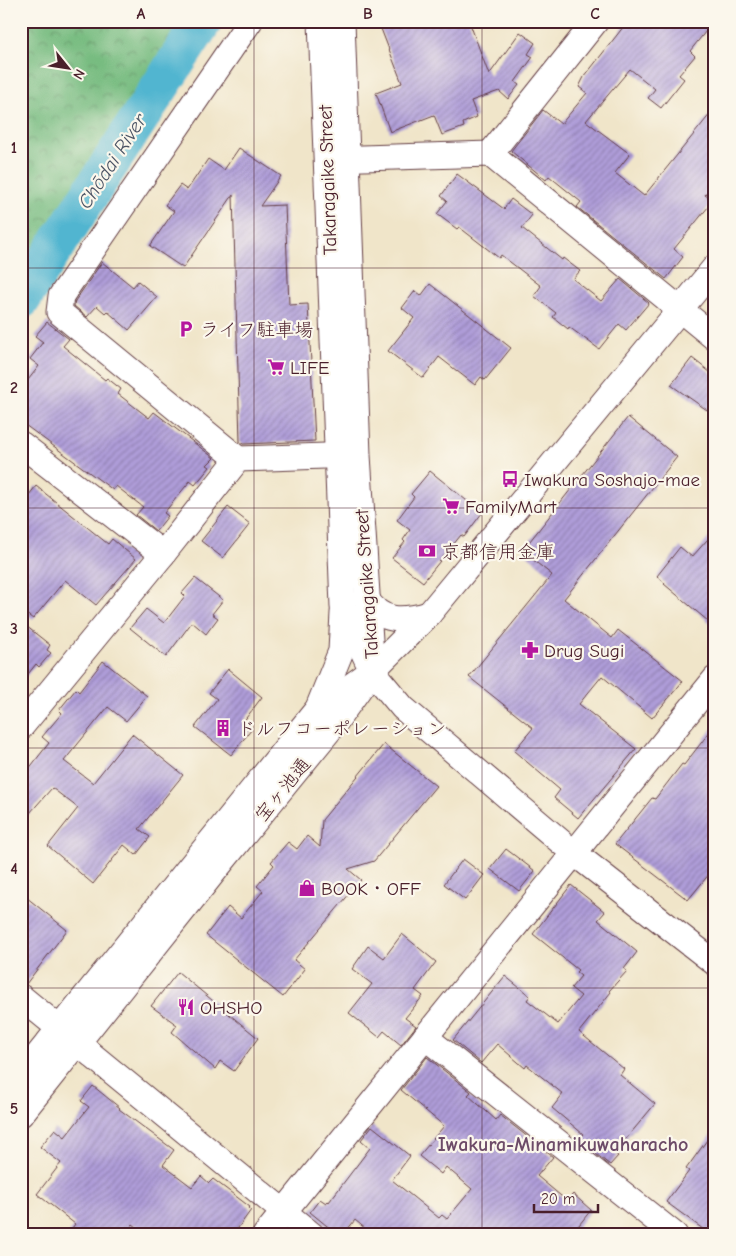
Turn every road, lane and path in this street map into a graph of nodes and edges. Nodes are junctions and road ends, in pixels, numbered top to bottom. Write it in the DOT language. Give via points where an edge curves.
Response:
graph roads {
  1 [pos="250,21"];
  2 [pos="321,21"];
  3 [pos="342,21"];
  4 [pos="596,21"];
  5 [pos="490,154"];
  6 [pos="337,158"];
  7 [pos="715,267"];
  8 [pos="680,310"];
  9 [pos="715,338"];
  10 [pos="21,444"];
  11 [pos="347,455"];
  12 [pos="238,459"];
  13 [pos="163,554"];
  14 [pos="366,598"];
  15 [pos="343,607"];
  16 [pos="429,614"];
  17 [pos="372,671"];
  18 [pos="715,679"];
  19 [pos="318,708"];
  20 [pos="21,727"];
  21 [pos="574,853"];
  22 [pos="715,963"];
  23 [pos="21,996"];
  24 [pos="60,1028"];
  25 [pos="425,1037"];
  26 [pos="79,1044"];
  27 [pos="21,1076"];
  28 [pos="21,1114"];
  29 [pos="284,1211"];
  30 [pos="264,1235"];
  31 [pos="312,1235"];
  32 [pos="675,1235"];
  1 -- 12 [label="street" via="61,296 59,312"];
  2 -- 6 [label="street, Takaragaike Street"];
  3 -- 6 [label="street, Takaragaike Street"];
  4 -- 5 [label="street"];
  5 -- 6 [label="street"];
  5 -- 8 [label="street"];
  6 -- 11 [label="street, Takaragaike Street"];
  7 -- 8 [label="street"];
  8 -- 9 [label="street"];
  8 -- 16 [label="street"];
  10 -- 13 [label="street"];
  11 -- 12 [label="street"];
  11 -- 14 [label="street, Takaragaike Street"];
  11 -- 15 [label="street, Takaragaike Street"];
  12 -- 13 [label="street"];
  13 -- 20 [label="street"];
  14 -- 16 [label="street" via="382,615 395,620"];
  14 -- 17 [label="street, Takaragaike Street"];
  15 -- 17 [label="street, Takaragaike Street"];
  15 -- 19 [label="street" via="341,651"];
  16 -- 17 [label="street"];
  17 -- 19 [label="street, 宝ヶ池通"];
  17 -- 21 [label="street" via="403,708"];
  17 -- 26 [label="street, 宝ヶ池通" via="332,727"];
  18 -- 21 [label="street"];
  19 -- 24 [label="street, 宝ヶ池通"];
  21 -- 22 [label="street"];
  21 -- 25 [label="street"];
  23 -- 24 [label="street"];
  24 -- 26 [label="street"];
  24 -- 27 [label="street, 宝ヶ池通"];
  25 -- 29 [label="street"];
  25 -- 32 [label="street"];
  26 -- 28 [label="street, 宝ヶ池通"];
  26 -- 29 [label="street"];
  29 -- 30 [label="street"];
  29 -- 31 [label="street"];
}
